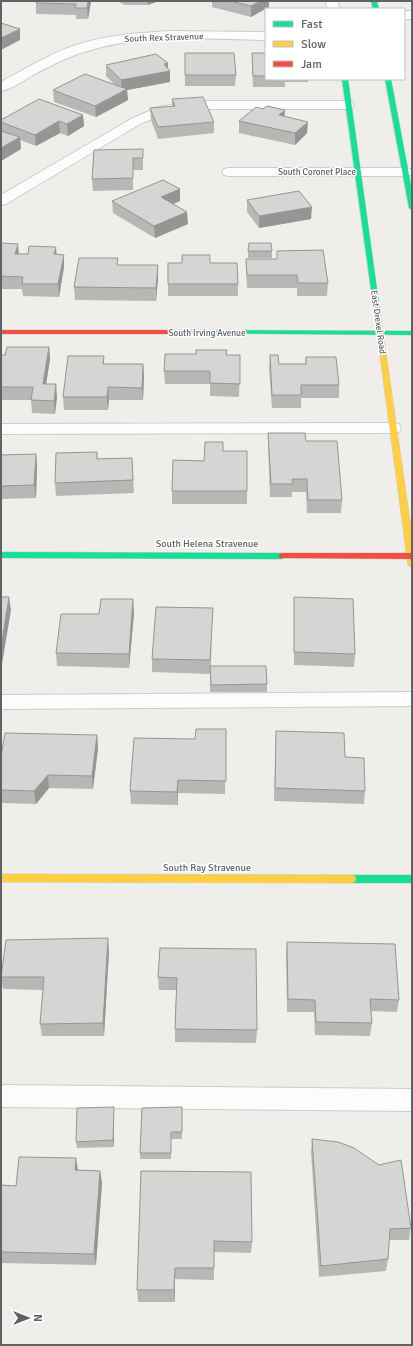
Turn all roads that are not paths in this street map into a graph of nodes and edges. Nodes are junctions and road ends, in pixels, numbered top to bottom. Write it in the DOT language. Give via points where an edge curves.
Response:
graph roads {
  1 [pos="265,36"];
  2 [pos="344,80"];
  3 [pos="388,80"];
  4 [pos="1,87"];
  5 [pos="348,105"];
  6 [pos="230,172"];
  7 [pos="358,172"];
  8 [pos="405,172"];
  9 [pos="1,201"];
  10 [pos="412,208"];
  11 [pos="1,332"];
  12 [pos="380,333"];
  13 [pos="412,333"];
  14 [pos="393,428"];
  15 [pos="1,429"];
  16 [pos="1,555"];
  17 [pos="412,559"];
  18 [pos="412,699"];
  19 [pos="1,702"];
  20 [pos="1,878"];
  21 [pos="412,879"];
  22 [pos="1,1096"];
  23 [pos="412,1100"];
  1 -- 4 [label="street, South Rex Stravenue" via="155,36 104,42 62,56"];
  2 -- 5 [label="street, East Drexel Road"];
  3 -- 8 [label="street"];
  5 -- 7 [label="street, East Drexel Road"];
  5 -- 9 [label="lane" via="192,105 168,108 150,114 117,132"];
  6 -- 7 [label="street, South Coronet Place"];
  7 -- 8 [label="street, South Coronet Place"];
  7 -- 12 [label="street, East Drexel Road"];
  8 -- 10 [label="street"];
  11 -- 12 [label="street, South Irving Avenue"];
  12 -- 13 [label="street, South Irving Avenue"];
  12 -- 14 [label="street, East Drexel Road"];
  14 -- 15 [label="lane"];
  14 -- 17 [label="street, East Drexel Road"];
  16 -- 17 [label="street, South Helena Stravenue"];
  18 -- 19 [label="lane"];
  20 -- 21 [label="street, South Ray Stravenue"];
  22 -- 23 [label="lane"];
}
